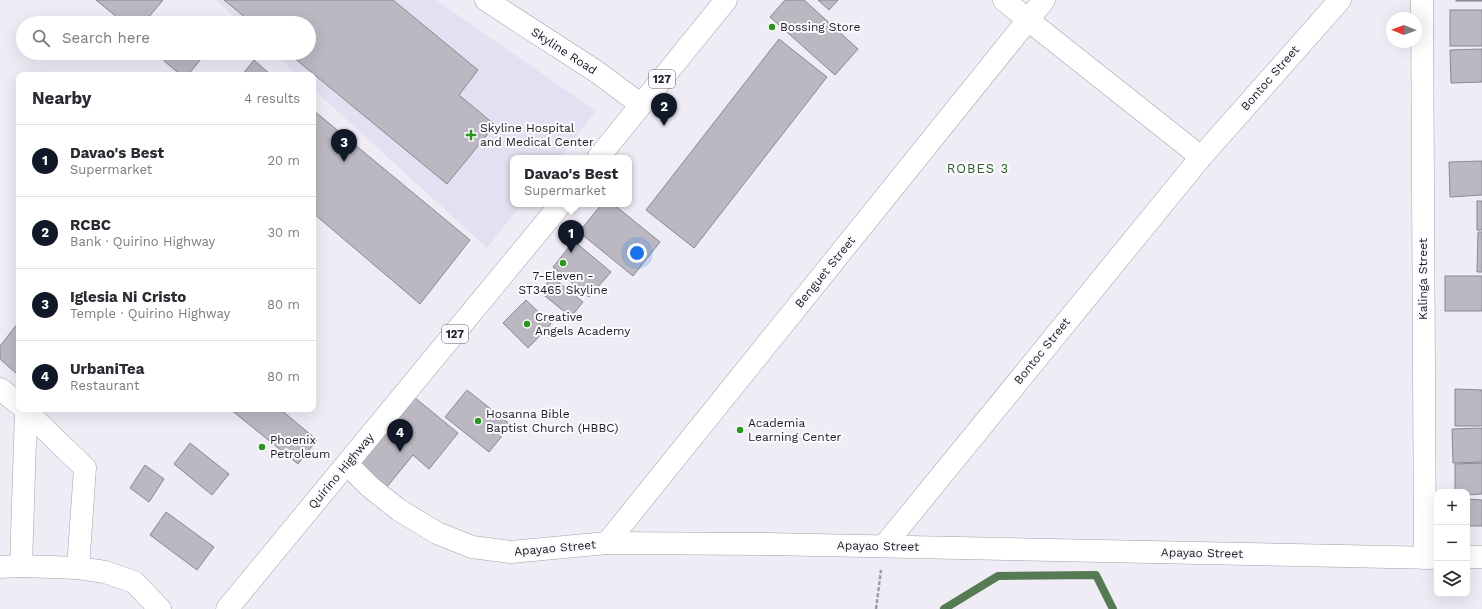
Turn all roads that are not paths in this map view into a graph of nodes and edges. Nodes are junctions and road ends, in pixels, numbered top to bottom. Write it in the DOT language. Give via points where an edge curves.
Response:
graph roads {
  1 [pos="486,0"];
  2 [pos="726,0"];
  3 [pos="1004,0"];
  4 [pos="1044,0"];
  5 [pos="1340,0"];
  6 [pos="1422,0"];
  7 [pos="1028,20"];
  8 [pos="640,104"];
  9 [pos="600,155"];
  10 [pos="1201,157"];
  11 [pos="559,207"];
  12 [pos="0,389"];
  13 [pos="16,402"];
  14 [pos="23,412"];
  15 [pos="27,412"];
  16 [pos="347,464"];
  17 [pos="607,543"];
  18 [pos="884,546"];
  19 [pos="1470,557"];
  20 [pos="1482,557"];
  21 [pos="1431,558"];
  22 [pos="21,566"];
  23 [pos="0,567"];
  24 [pos="78,568"];
  25 [pos="160,609"];
  26 [pos="227,609"];
  1 -- 8 [label="street, Skyline Road"];
  2 -- 8 [label="street, 127"];
  3 -- 7 [label="street"];
  4 -- 7 [label="street, Benguet Street"];
  5 -- 10 [label="street, Bontoc Street"];
  6 -- 21 [label="street, Kalinga Street"];
  7 -- 10 [label="street"];
  7 -- 17 [label="street, Benguet Street"];
  8 -- 9 [label="street, 127"];
  10 -- 18 [label="street, Bontoc Street"];
  11 -- 16 [label="street, Quirino Highway / 127"];
  12 -- 13 [label="street"];
  14 -- 22 [label="street"];
  15 -- 24 [label="street" via="85,468"];
  16 -- 17 [label="street, Apayao Street" via="370,487 400,510 437,533 472,547 512,552"];
  16 -- 26 [label="street, Quirino Highway / 127"];
  17 -- 18 [label="street, Apayao Street"];
  18 -- 21 [label="street, Apayao Street"];
  19 -- 20 [label="street"];
  22 -- 23 [label="street"];
  22 -- 24 [label="street"];
  24 -- 25 [label="street" via="105,572 134,582"];
}
